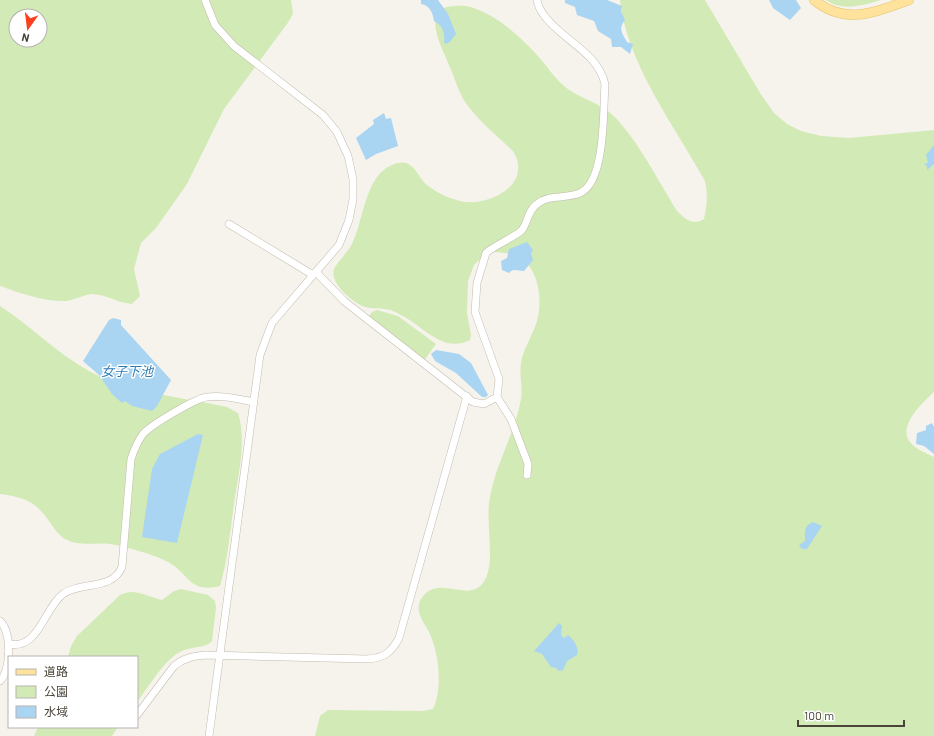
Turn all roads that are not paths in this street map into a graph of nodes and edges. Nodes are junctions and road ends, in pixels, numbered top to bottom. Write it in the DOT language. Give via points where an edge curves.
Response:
graph roads {
  1 [pos="205,0"];
  2 [pos="537,0"];
  3 [pos="814,0"];
  4 [pos="909,0"];
  5 [pos="229,224"];
  6 [pos="314,273"];
  7 [pos="467,396"];
  8 [pos="497,397"];
  9 [pos="254,402"];
  10 [pos="527,475"];
  11 [pos="0,621"];
  12 [pos="9,644"];
  13 [pos="220,656"];
  14 [pos="0,681"];
  15 [pos="138,714"];
  16 [pos="209,736"];
  1 -- 6 [label="street" via="215,25 223,35 323,115 337,132 348,156 353,178 349,220 339,245"];
  2 -- 8 [label="street" via="542,13 597,63 602,73 605,84 602,135 595,178 588,188 580,193 546,198 536,204 522,230 493,247 483,258 477,283 475,312 499,378"];
  3 -- 4 [label="main road" via="832,11 851,16 871,13"];
  5 -- 6 [label="street"];
  6 -- 7 [label="street" via="344,301"];
  6 -- 9 [label="street" via="282,310 266,335 260,356"];
  7 -- 8 [label="street" via="473,402 484,404"];
  7 -- 13 [label="street" via="400,638 389,653 380,658 367,659"];
  8 -- 10 [label="street" via="511,419 528,464"];
  9 -- 12 [label="street" via="219,396 206,397 192,402 144,432 136,444 131,459 120,572 115,579 70,590 62,595 29,640 16,646"];
  9 -- 13 [label="street"];
  11 -- 12 [label="street" via="8,635"];
  12 -- 14 [label="street" via="5,677"];
  13 -- 15 [label="street" via="206,655 182,660 174,666"];
  13 -- 16 [label="street"];
}
